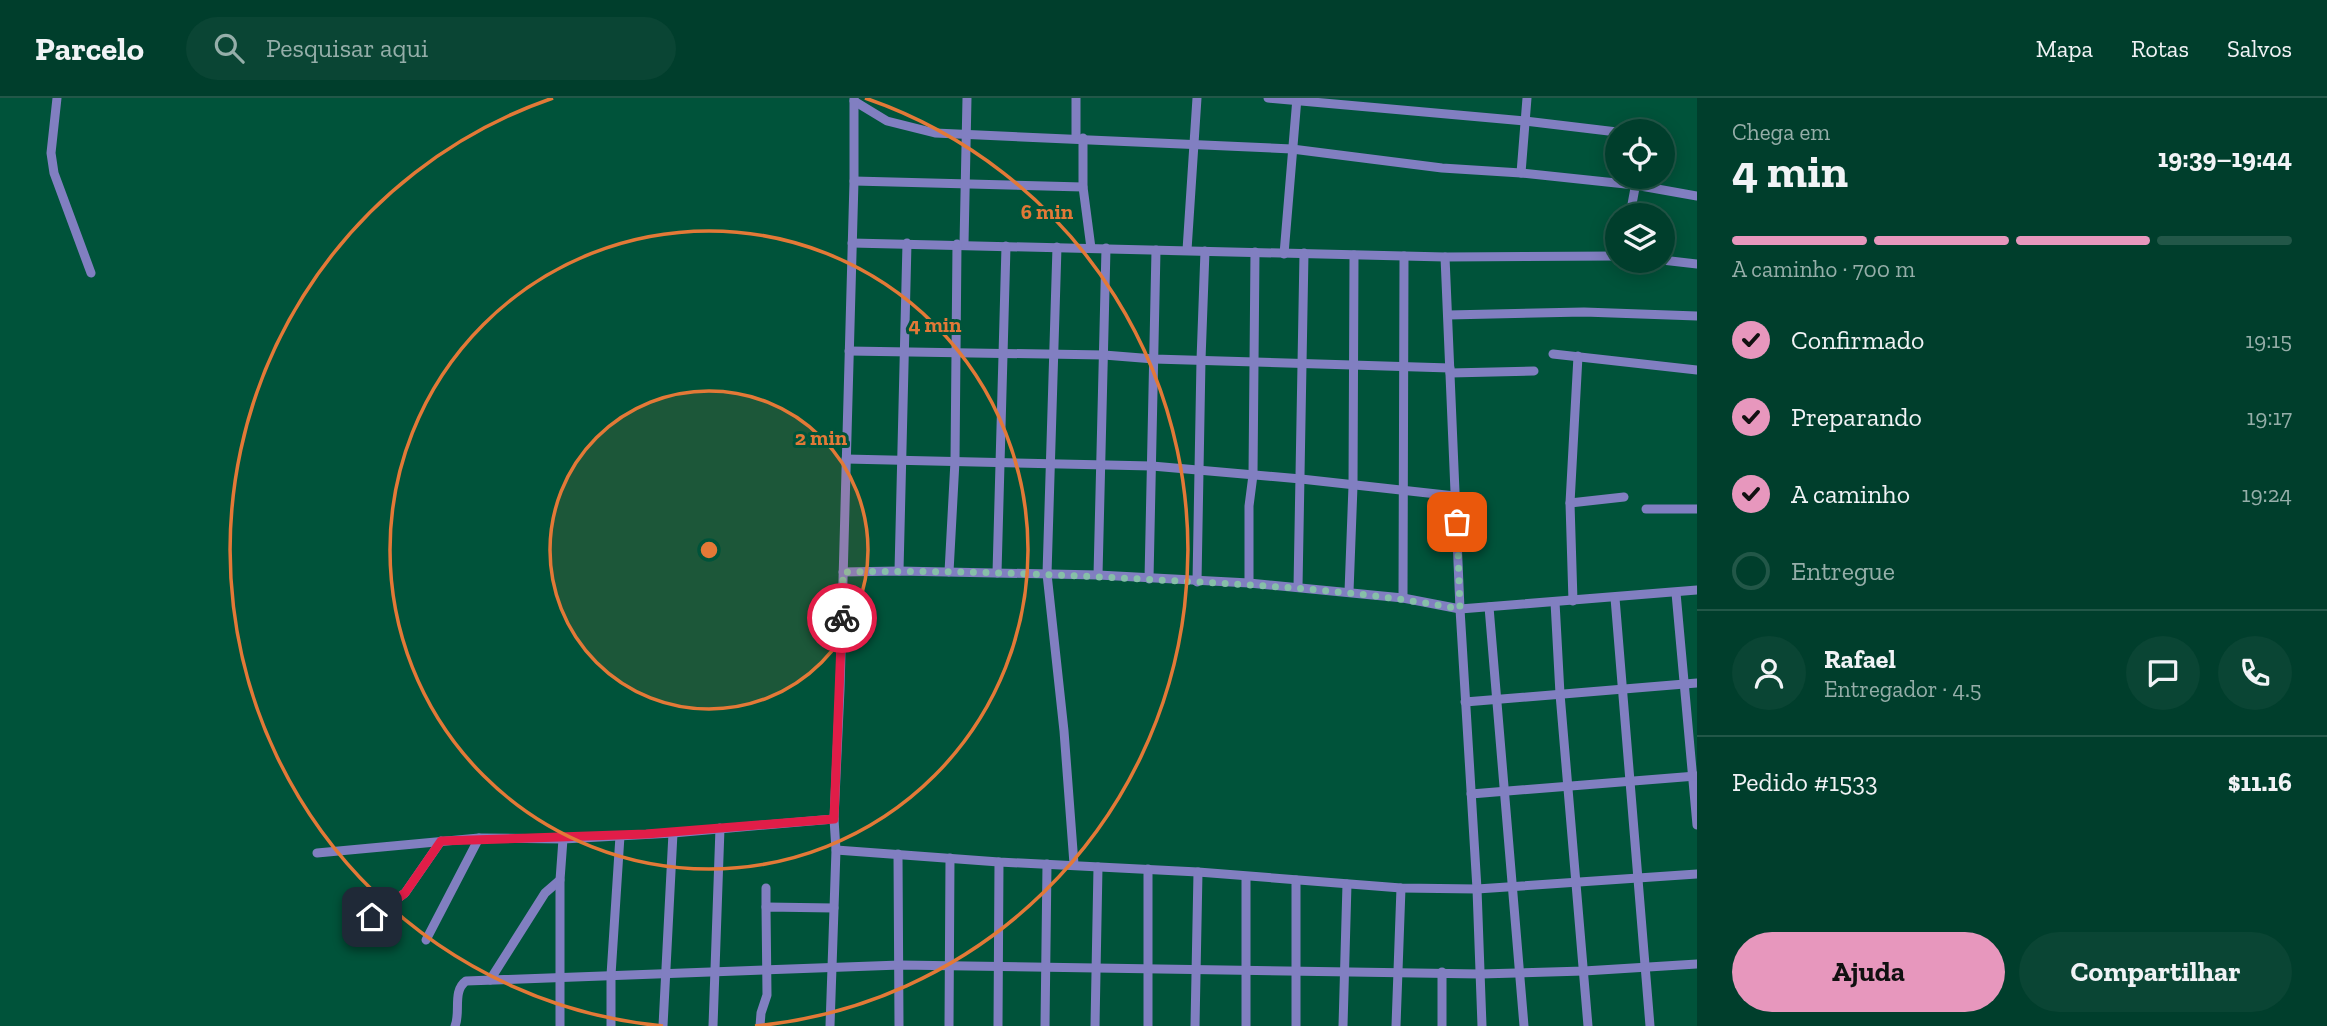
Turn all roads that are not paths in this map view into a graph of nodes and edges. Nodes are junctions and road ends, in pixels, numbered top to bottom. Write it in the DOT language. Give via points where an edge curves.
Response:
graph roads {
  1 [pos="57,98"];
  2 [pos="967,98"];
  3 [pos="1076,98"];
  4 [pos="1197,98"];
  5 [pos="1268,98"];
  6 [pos="1527,98"];
  7 [pos="854,99"];
  8 [pos="1297,99"];
  9 [pos="1525,121"];
  10 [pos="1605,131"];
  11 [pos="967,133"];
  12 [pos="1080,138"];
  13 [pos="1192,146"];
  14 [pos="1292,149"];
  15 [pos="1521,173"];
  16 [pos="1605,179"];
  17 [pos="855,181"];
  18 [pos="966,184"];
  19 [pos="1083,187"];
  20 [pos="1669,189"];
  21 [pos="1697,196"];
  22 [pos="852,243"];
  23 [pos="907,243"];
  24 [pos="961,244"];
  25 [pos="1006,246"];
  26 [pos="1057,247"];
  27 [pos="1091,248"];
  28 [pos="1106,248"];
  29 [pos="1156,250"];
  30 [pos="1187,250"];
  31 [pos="1205,251"];
  32 [pos="1255,252"];
  33 [pos="1304,253"];
  34 [pos="1284,254"];
  35 [pos="1354,254"];
  36 [pos="1404,256"];
  37 [pos="1605,256"];
  38 [pos="1445,257"];
  39 [pos="1675,261"];
  40 [pos="1697,264"];
  41 [pos="91,273"];
  42 [pos="1448,315"];
  43 [pos="1697,316"];
  44 [pos="905,350"];
  45 [pos="849,351"];
  46 [pos="955,353"];
  47 [pos="1005,353"];
  48 [pos="1053,354"];
  49 [pos="1553,354"];
  50 [pos="1104,355"];
  51 [pos="1578,356"];
  52 [pos="1154,359"];
  53 [pos="1200,360"];
  54 [pos="1254,362"];
  55 [pos="1302,363"];
  56 [pos="1352,365"];
  57 [pos="1403,366"];
  58 [pos="1450,370"];
  59 [pos="1697,370"];
  60 [pos="1534,371"];
  61 [pos="846,459"];
  62 [pos="901,459"];
  63 [pos="954,461"];
  64 [pos="1001,462"];
  65 [pos="1050,464"];
  66 [pos="1100,465"];
  67 [pos="1152,466"];
  68 [pos="1199,470"];
  69 [pos="1253,475"];
  70 [pos="1301,479"];
  71 [pos="1353,486"];
  72 [pos="1403,492"];
  73 [pos="1455,496"];
  74 [pos="1624,497"];
  75 [pos="1570,503"];
  76 [pos="1646,509"];
  77 [pos="1697,509"];
  78 [pos="900,571"];
  79 [pos="843,572"];
  80 [pos="949,572"];
  81 [pos="997,573"];
  82 [pos="1047,574"];
  83 [pos="1098,575"];
  84 [pos="1149,579"];
  85 [pos="1197,582"];
  86 [pos="1249,583"];
  87 [pos="1298,587"];
  88 [pos="1697,590"];
  89 [pos="1349,592"];
  90 [pos="1676,593"];
  91 [pos="1403,598"];
  92 [pos="1615,598"];
  93 [pos="1573,601"];
  94 [pos="1555,602"];
  95 [pos="1489,607"];
  96 [pos="1460,609"];
  97 [pos="1697,683"];
  98 [pos="1685,684"];
  99 [pos="1621,690"];
  100 [pos="1560,694"];
  101 [pos="1496,698"];
  102 [pos="1465,702"];
  103 [pos="1695,776"];
  104 [pos="1630,782"];
  105 [pos="1569,787"];
  106 [pos="1504,791"];
  107 [pos="1471,794"];
  108 [pos="834,819"];
  109 [pos="1697,825"];
  110 [pos="720,828"];
  111 [pos="673,833"];
  112 [pos="620,836"];
  113 [pos="479,838"];
  114 [pos="563,839"];
  115 [pos="441,841"];
  116 [pos="836,850"];
  117 [pos="317,853"];
  118 [pos="898,854"];
  119 [pos="950,858"];
  120 [pos="999,862"];
  121 [pos="1047,864"];
  122 [pos="1074,864"];
  123 [pos="1098,867"];
  124 [pos="1148,869"];
  125 [pos="1198,872"];
  126 [pos="1697,874"];
  127 [pos="1246,877"];
  128 [pos="1639,879"];
  129 [pos="561,880"];
  130 [pos="1296,880"];
  131 [pos="1347,884"];
  132 [pos="1577,884"];
  133 [pos="766,888"];
  134 [pos="1401,888"];
  135 [pos="1512,888"];
  136 [pos="1477,890"];
  137 [pos="766,907"];
  138 [pos="834,908"];
  139 [pos="372,917"];
  140 [pos="426,940"];
  141 [pos="1697,964"];
  142 [pos="900,965"];
  143 [pos="950,966"];
  144 [pos="998,966"];
  145 [pos="1046,966"];
  146 [pos="1095,966"];
  147 [pos="833,967"];
  148 [pos="1645,967"];
  149 [pos="1149,968"];
  150 [pos="1196,968"];
  151 [pos="767,969"];
  152 [pos="1247,969"];
  153 [pos="1295,970"];
  154 [pos="1344,971"];
  155 [pos="1397,971"];
  156 [pos="1584,971"];
  157 [pos="714,972"];
  158 [pos="1442,972"];
  159 [pos="1520,972"];
  160 [pos="665,973"];
  161 [pos="1480,974"];
  162 [pos="611,975"];
  163 [pos="559,977"];
  164 [pos="490,980"];
  165 [pos="456,1026"];
  166 [pos="560,1026"];
  167 [pos="611,1026"];
  168 [pos="663,1026"];
  169 [pos="713,1026"];
  170 [pos="760,1026"];
  171 [pos="830,1026"];
  172 [pos="899,1026"];
  173 [pos="949,1026"];
  174 [pos="998,1026"];
  175 [pos="1045,1026"];
  176 [pos="1095,1026"];
  177 [pos="1148,1026"];
  178 [pos="1195,1026"];
  179 [pos="1246,1026"];
  180 [pos="1296,1026"];
  181 [pos="1343,1026"];
  182 [pos="1396,1026"];
  183 [pos="1443,1026"];
  184 [pos="1482,1026"];
  185 [pos="1524,1026"];
  186 [pos="1588,1026"];
  187 [pos="1650,1026"];
  1 -- 41 [label="street" via="51,153 54,173"];
  2 -- 11 [label="street"];
  3 -- 12 [label="street"];
  4 -- 13 [label="street"];
  5 -- 8 [label="street"];
  6 -- 9 [label="street"];
  7 -- 11 [label="street" via="887,121 935,133"];
  7 -- 17 [label="street"];
  8 -- 9 [label="street"];
  8 -- 14 [label="street"];
  9 -- 10 [label="street"];
  9 -- 15 [label="street"];
  11 -- 12 [label="street"];
  11 -- 18 [label="street"];
  12 -- 13 [label="street"];
  12 -- 19 [label="street"];
  13 -- 14 [label="street"];
  13 -- 30 [label="street"];
  14 -- 15 [label="street"];
  14 -- 34 [label="street"];
  15 -- 16 [label="street"];
  17 -- 18 [label="street"];
  17 -- 22 [label="street"];
  18 -- 19 [label="street"];
  18 -- 24 [label="street"];
  19 -- 27 [label="street"];
  20 -- 21 [label="street"];
  22 -- 23 [label="street"];
  22 -- 45 [label="street"];
  23 -- 24 [label="street"];
  23 -- 44 [label="street"];
  24 -- 25 [label="street"];
  24 -- 46 [label="street"];
  25 -- 26 [label="street"];
  25 -- 47 [label="street"];
  26 -- 27 [label="street"];
  26 -- 48 [label="street"];
  27 -- 28 [label="street"];
  28 -- 29 [label="street"];
  28 -- 50 [label="street"];
  29 -- 30 [label="street"];
  29 -- 52 [label="street"];
  30 -- 31 [label="street"];
  31 -- 32 [label="street"];
  31 -- 53 [label="street"];
  32 -- 34 [label="street"];
  32 -- 54 [label="street"];
  33 -- 34 [label="street"];
  33 -- 35 [label="street"];
  33 -- 55 [label="street"];
  35 -- 36 [label="street"];
  35 -- 56 [label="street"];
  36 -- 38 [label="street"];
  36 -- 57 [label="street"];
  37 -- 38 [label="street"];
  38 -- 42 [label="street"];
  39 -- 40 [label="street"];
  42 -- 43 [label="street" via="1584,312"];
  42 -- 58 [label="street"];
  44 -- 45 [label="street"];
  44 -- 46 [label="street"];
  44 -- 62 [label="street"];
  45 -- 61 [label="street"];
  46 -- 47 [label="street"];
  46 -- 63 [label="street"];
  47 -- 48 [label="street"];
  47 -- 64 [label="street"];
  48 -- 50 [label="street"];
  48 -- 65 [label="street"];
  49 -- 51 [label="street"];
  50 -- 52 [label="street"];
  50 -- 66 [label="street"];
  51 -- 59 [label="street"];
  51 -- 75 [label="street"];
  52 -- 53 [label="street"];
  52 -- 67 [label="street"];
  53 -- 54 [label="street"];
  53 -- 68 [label="street"];
  54 -- 55 [label="street"];
  54 -- 69 [label="street"];
  55 -- 56 [label="street"];
  55 -- 70 [label="street"];
  56 -- 57 [label="street"];
  56 -- 71 [label="street"];
  57 -- 58 [label="street"];
  57 -- 72 [label="street"];
  58 -- 60 [label="street"];
  58 -- 73 [label="street"];
  61 -- 62 [label="street"];
  61 -- 79 [label="street"];
  62 -- 63 [label="street"];
  62 -- 78 [label="street"];
  63 -- 64 [label="street"];
  63 -- 80 [label="street"];
  64 -- 65 [label="street"];
  64 -- 81 [label="street"];
  65 -- 66 [label="street"];
  65 -- 82 [label="street"];
  66 -- 67 [label="street"];
  66 -- 83 [label="street"];
  67 -- 68 [label="street"];
  67 -- 84 [label="street"];
  68 -- 69 [label="street"];
  68 -- 85 [label="street"];
  69 -- 70 [label="street"];
  69 -- 86 [label="street"];
  70 -- 71 [label="street"];
  70 -- 87 [label="street"];
  71 -- 72 [label="street"];
  71 -- 89 [label="street"];
  72 -- 73 [label="street"];
  72 -- 91 [label="street"];
  73 -- 96 [label="street"];
  74 -- 75 [label="street"];
  75 -- 93 [label="street"];
  76 -- 77 [label="street"];
  78 -- 79 [label="street"];
  78 -- 80 [label="street"];
  79 -- 108 [label="street"];
  80 -- 81 [label="street"];
  81 -- 82 [label="street"];
  82 -- 83 [label="street"];
  82 -- 122 [label="street"];
  83 -- 84 [label="street"];
  84 -- 85 [label="street"];
  85 -- 86 [label="street"];
  86 -- 87 [label="street"];
  87 -- 89 [label="street"];
  88 -- 90 [label="street"];
  89 -- 91 [label="street"];
  90 -- 92 [label="street"];
  90 -- 98 [label="street"];
  91 -- 96 [label="street"];
  92 -- 93 [label="street"];
  92 -- 99 [label="street"];
  93 -- 94 [label="street"];
  94 -- 95 [label="street"];
  94 -- 100 [label="street"];
  95 -- 96 [label="street"];
  95 -- 101 [label="street"];
  96 -- 102 [label="street"];
  97 -- 98 [label="street"];
  98 -- 99 [label="street"];
  98 -- 103 [label="street"];
  99 -- 100 [label="street"];
  99 -- 104 [label="street"];
  100 -- 101 [label="street"];
  100 -- 105 [label="street"];
  101 -- 102 [label="street"];
  101 -- 106 [label="street"];
  102 -- 107 [label="street"];
  103 -- 104 [label="street"];
  103 -- 109 [label="street"];
  104 -- 105 [label="street"];
  104 -- 128 [label="street"];
  105 -- 106 [label="street"];
  105 -- 132 [label="street"];
  106 -- 107 [label="street"];
  106 -- 135 [label="street"];
  107 -- 136 [label="street"];
  108 -- 110 [label="street"];
  108 -- 116 [label="street"];
  110 -- 111 [label="street"];
  110 -- 157 [label="street"];
  111 -- 112 [label="street"];
  111 -- 160 [label="street"];
  112 -- 114 [label="street"];
  112 -- 162 [label="street"];
  113 -- 114 [label="street"];
  113 -- 115 [label="street"];
  113 -- 140 [label="street"];
  114 -- 129 [label="street"];
  115 -- 117 [label="street"];
  115 -- 139 [label="street" via="405,893"];
  116 -- 118 [label="street"];
  116 -- 138 [label="street"];
  118 -- 119 [label="street"];
  118 -- 142 [label="street"];
  119 -- 120 [label="street"];
  119 -- 143 [label="street"];
  120 -- 121 [label="street"];
  120 -- 144 [label="street"];
  121 -- 122 [label="street"];
  121 -- 145 [label="street"];
  122 -- 123 [label="street"];
  123 -- 124 [label="street"];
  123 -- 146 [label="street"];
  124 -- 125 [label="street"];
  124 -- 149 [label="street"];
  125 -- 127 [label="street"];
  125 -- 150 [label="street"];
  126 -- 128 [label="street"];
  127 -- 130 [label="street"];
  127 -- 152 [label="street"];
  128 -- 132 [label="street"];
  128 -- 148 [label="street"];
  129 -- 163 [label="street"];
  129 -- 164 [label="street" via="545,893"];
  130 -- 131 [label="street"];
  130 -- 153 [label="street"];
  131 -- 134 [label="street"];
  131 -- 154 [label="street"];
  132 -- 135 [label="street"];
  132 -- 156 [label="street"];
  133 -- 137 [label="street"];
  134 -- 136 [label="street"];
  134 -- 155 [label="street"];
  135 -- 136 [label="street"];
  135 -- 159 [label="street"];
  136 -- 161 [label="street"];
  137 -- 138 [label="street"];
  137 -- 151 [label="street"];
  138 -- 147 [label="street"];
  141 -- 148 [label="street"];
  142 -- 143 [label="street"];
  142 -- 147 [label="street"];
  142 -- 172 [label="street"];
  143 -- 144 [label="street"];
  143 -- 173 [label="street"];
  144 -- 145 [label="street"];
  144 -- 174 [label="street"];
  145 -- 146 [label="street"];
  145 -- 175 [label="street"];
  146 -- 149 [label="street"];
  146 -- 176 [label="street"];
  147 -- 151 [label="street"];
  147 -- 171 [label="street"];
  148 -- 156 [label="street"];
  148 -- 187 [label="street"];
  149 -- 150 [label="street"];
  149 -- 177 [label="street"];
  150 -- 152 [label="street"];
  150 -- 178 [label="street"];
  151 -- 157 [label="street"];
  151 -- 170 [label="street"];
  152 -- 153 [label="street"];
  152 -- 179 [label="street"];
  153 -- 154 [label="street"];
  153 -- 180 [label="street"];
  154 -- 155 [label="street"];
  154 -- 181 [label="street"];
  155 -- 158 [label="street"];
  155 -- 182 [label="street"];
  156 -- 159 [label="street"];
  156 -- 186 [label="street"];
  157 -- 160 [label="street"];
  157 -- 169 [label="street"];
  158 -- 161 [label="street"];
  158 -- 183 [label="street"];
  159 -- 161 [label="street"];
  159 -- 185 [label="street"];
  160 -- 162 [label="street"];
  160 -- 168 [label="street"];
  161 -- 184 [label="street"];
  162 -- 163 [label="street"];
  162 -- 167 [label="street"];
  163 -- 164 [label="street"];
  163 -- 166 [label="street"];
  164 -- 165 [label="street" via="461,984"];
}
